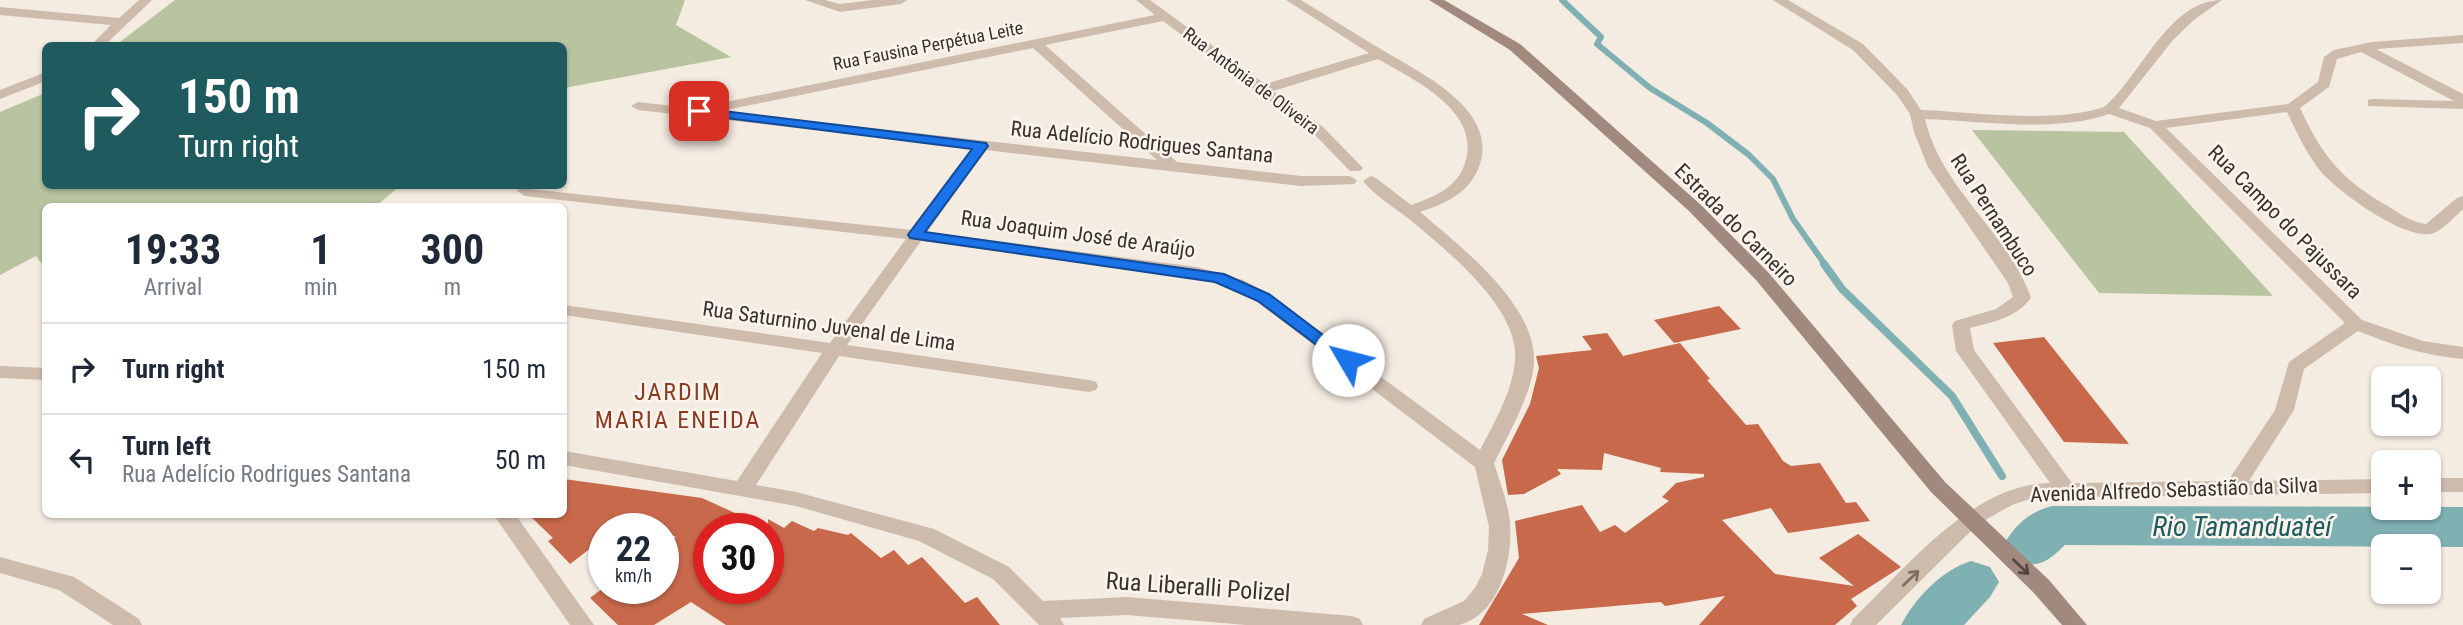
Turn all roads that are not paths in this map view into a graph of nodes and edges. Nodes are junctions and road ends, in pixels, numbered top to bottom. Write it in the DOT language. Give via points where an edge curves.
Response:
graph roads {
  1 [pos="146,0"];
  2 [pos="811,0"];
  3 [pos="901,0"];
  4 [pos="1142,0"];
  5 [pos="1292,0"];
  6 [pos="1435,0"];
  7 [pos="1779,0"];
  8 [pos="2217,0"];
  9 [pos="0,11"];
  10 [pos="1166,17"];
  11 [pos="120,22"];
  12 [pos="2463,39"];
  13 [pos="100,42"];
  14 [pos="1036,44"];
  15 [pos="2364,48"];
  16 [pos="1380,54"];
  17 [pos="42,78"];
  18 [pos="1264,89"];
  19 [pos="0,95"];
  20 [pos="2463,102"];
  21 [pos="2373,103"];
  22 [pos="638,106"];
  23 [pos="2292,107"];
  24 [pos="2110,110"];
  25 [pos="699,111"];
  26 [pos="1917,114"];
  27 [pos="2155,125"];
  28 [pos="981,146"];
  29 [pos="1171,166"];
  30 [pos="1352,174"];
  31 [pos="525,191"];
  32 [pos="2463,201"];
  33 [pos="1409,211"];
  34 [pos="915,235"];
  35 [pos="567,310"];
  36 [pos="2356,324"];
  37 [pos="832,351"];
  38 [pos="2463,353"];
  39 [pos="0,372"];
  40 [pos="42,374"];
  41 [pos="1089,386"];
  42 [pos="567,459"];
  43 [pos="1484,463"];
  44 [pos="2441,485"];
  45 [pos="2463,485"];
  46 [pos="2371,486"];
  47 [pos="2234,488"];
  48 [pos="743,489"];
  49 [pos="2066,490"];
  50 [pos="506,518"];
  51 [pos="1971,519"];
  52 [pos="0,565"];
  53 [pos="1047,617"];
  54 [pos="131,625"];
  55 [pos="583,625"];
  56 [pos="1352,625"];
  57 [pos="1432,625"];
  58 [pos="1861,625"];
  59 [pos="2076,625"];
  1 -- 11 [label="street"];
  2 -- 3 [label="street" via="840,8"];
  4 -- 10 [label="street, Rua Antônia de Oliveira"];
  5 -- 16 [label="street"];
  6 -- 51 [label="street, Estrada do Carneiro" via="1515,47 1695,208 1762,276 1929,477"];
  7 -- 26 [label="street, Rua Pernambuco" via="1857,47"];
  8 -- 24 [label="street" via="2190,16 2164,41"];
  9 -- 11 [label="street"];
  10 -- 14 [label="street, Rua Fausina Perpétua Leite"];
  10 -- 18 [label="street, Rua Antônia de Oliveira"];
  11 -- 13 [label="street"];
  12 -- 15 [label="street"];
  14 -- 25 [label="street, Rua Fausina Perpétua Leite"];
  14 -- 29 [label="street"];
  15 -- 20 [label="street"];
  15 -- 23 [label="street" via="2337,52 2330,58 2324,84"];
  16 -- 18 [label="street"];
  16 -- 33 [label="street" via="1445,97 1469,122 1476,141 1475,160 1467,178 1452,193"];
  17 -- 19 [label="street"];
  18 -- 30 [label="street, Rua Antônia de Oliveira" via="1318,130"];
  20 -- 21 [label="street"];
  22 -- 25 [label="street, Rua Adelício Rodrigues Santana"];
  23 -- 27 [label="street"];
  23 -- 32 [label="street" via="2307,141 2330,174 2396,218 2430,229"];
  24 -- 26 [label="street" via="2083,116 2015,118"];
  24 -- 27 [label="street, Rua Campo do Pajussara"];
  25 -- 28 [label="street, Rua Adelício Rodrigues Santana"];
  26 -- 49 [label="street, Rua Pernambuco" via="1936,167 2004,263 2022,298 2008,310 1961,325 1965,351"];
  27 -- 36 [label="street, Rua Campo do Pajussara"];
  28 -- 29 [label="street, Rua Adelício Rodrigues Santana"];
  28 -- 34 [label="street"];
  29 -- 30 [label="street, Rua Adelício Rodrigues Santana" via="1301,181"];
  30 -- 33 [label="street, Rua Antônia de Oliveira" via="1372,171 1371,181"];
  31 -- 34 [label="street, Rua Joaquim José de Araújo"];
  33 -- 43 [label="street" via="1498,295 1524,338 1525,360"];
  34 -- 37 [label="street"];
  34 -- 43 [label="street, Rua Joaquim José de Araújo" via="1196,272 1237,284 1264,298"];
  35 -- 37 [label="street, Rua Saturnino Juvenal de Lima"];
  36 -- 38 [label="street" via="2438,352"];
  36 -- 47 [label="street, Rua Campo do Pajussara" via="2297,366 2284,410"];
  37 -- 41 [label="street, Rua Saturnino Juvenal de Lima"];
  37 -- 48 [label="street"];
  39 -- 40 [label="street"];
  42 -- 48 [label="street"];
  43 -- 57 [label="street" via="1499,517 1491,579 1476,603"];
  44 -- 45 [label="street"];
  46 -- 47 [label="street, Avenida Alfredo Sebastião da Silva"];
  47 -- 49 [label="street, Avenida Alfredo Sebastião da Silva"];
  48 -- 53 [label="street" via="926,535 1001,573"];
  49 -- 51 [label="street, Avenida Alfredo Sebastião da Silva" via="2032,491"];
  50 -- 55 [label="street"];
  58 -- 51 [label="street, Avenida Alfredo Sebastião da Silva, one-way"];
  51 -- 59 [label="street, Estrada do Carneiro, one-way"];
  52 -- 54 [label="street" via="66,583"];
  53 -- 56 [label="street, Rua Liberalli Polizel" via="1127,606"];
}
